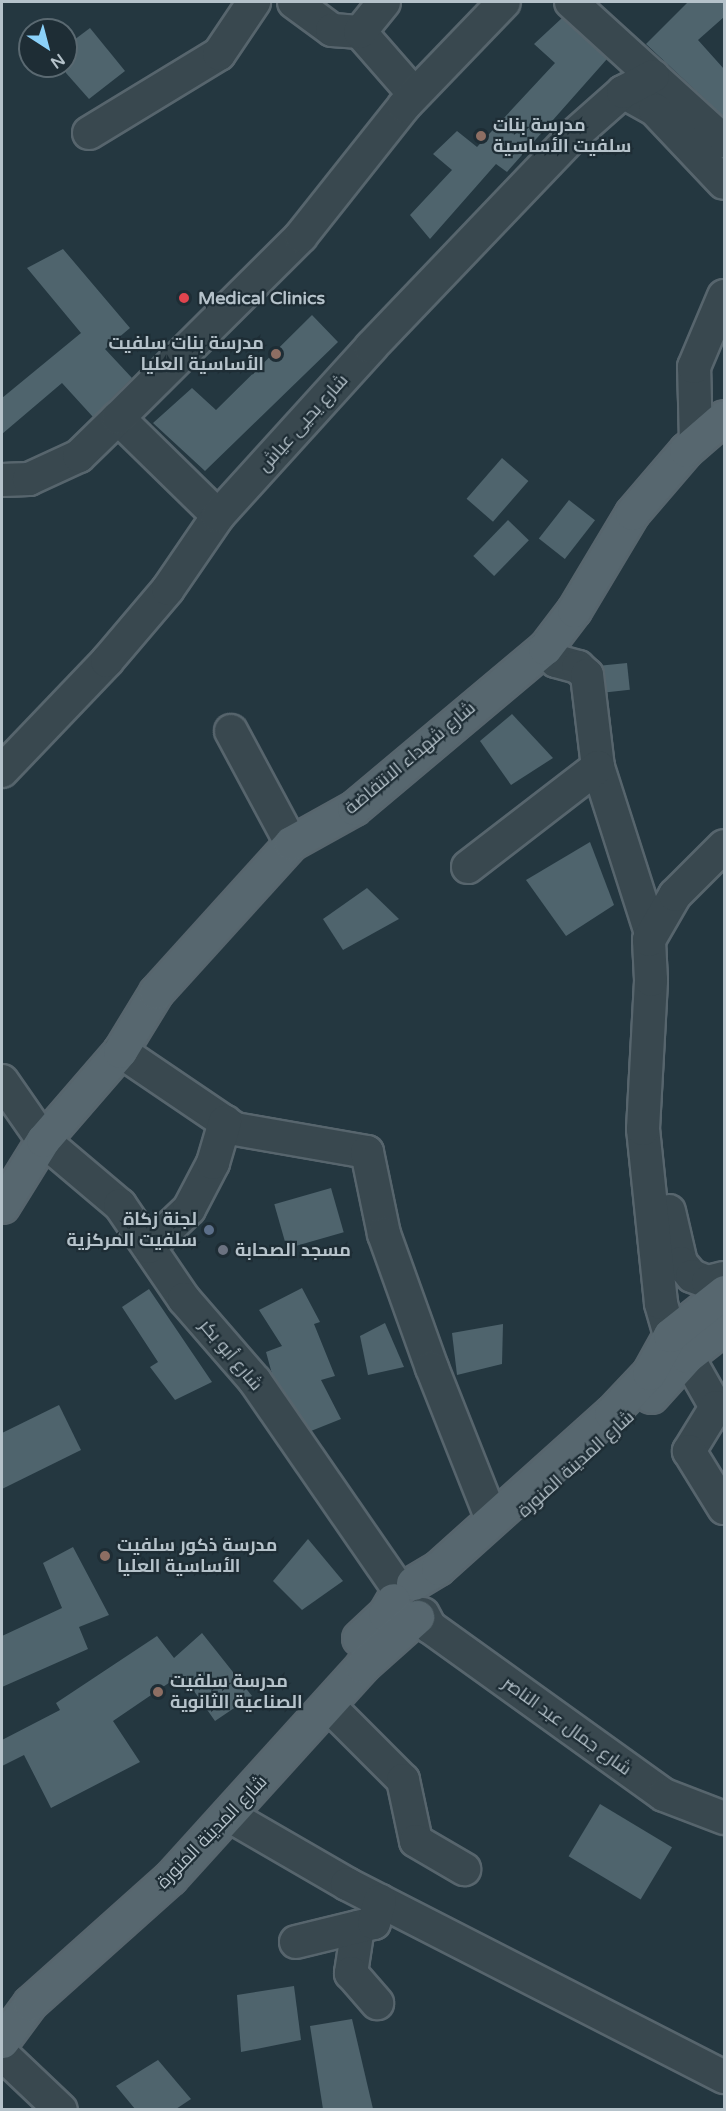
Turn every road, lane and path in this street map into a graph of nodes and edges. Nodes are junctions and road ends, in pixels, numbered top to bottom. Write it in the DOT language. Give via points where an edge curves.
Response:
graph roads {
  1 [pos="255,2"];
  2 [pos="294,2"];
  3 [pos="384,2"];
  4 [pos="504,2"];
  5 [pos="571,2"];
  6 [pos="360,32"];
  7 [pos="644,67"];
  8 [pos="623,92"];
  9 [pos="414,94"];
  10 [pos="89,133"];
  11 [pos="724,141"];
  12 [pos="724,183"];
  13 [pos="724,296"];
  14 [pos="724,417"];
  15 [pos="118,418"];
  16 [pos="696,441"];
  17 [pos="2,480"];
  18 [pos="218,516"];
  19 [pos="545,648"];
  20 [pos="231,731"];
  21 [pos="598,767"];
  22 [pos="2,771"];
  23 [pos="291,843"];
  24 [pos="724,846"];
  25 [pos="724,860"];
  26 [pos="468,867"];
  27 [pos="639,892"];
  28 [pos="675,895"];
  29 [pos="656,935"];
  30 [pos="120,1051"];
  31 [pos="2,1081"];
  32 [pos="225,1122"];
  33 [pos="43,1140"];
  34 [pos="2,1206"];
  35 [pos="149,1247"];
  36 [pos="724,1278"];
  37 [pos="724,1292"];
  38 [pos="724,1327"];
  39 [pos="678,1346"];
  40 [pos="724,1508"];
  41 [pos="491,1517"];
  42 [pos="412,1601"];
  43 [pos="328,1705"];
  44 [pos="228,1815"];
  45 [pos="724,1818"];
  46 [pos="464,1869"];
  47 [pos="380,1901"];
  48 [pos="358,1927"];
  49 [pos="296,1942"];
  50 [pos="2,2003"];
  51 [pos="377,2003"];
  52 [pos="2,2041"];
  53 [pos="2,2054"];
  54 [pos="724,2077"];
  55 [pos="61,2109"];
  1 -- 10 [label="street" via="219,54"];
  2 -- 6 [label="street" via="332,30"];
  3 -- 6 [label="street"];
  4 -- 9 [label="street"];
  5 -- 7 [label="street"];
  6 -- 9 [label="street"];
  7 -- 8 [label="street"];
  7 -- 11 [label="street"];
  8 -- 12 [label="street" via="655,110"];
  8 -- 18 [label="street, شارع يحيى عياش" via="571,138 469,243"];
  9 -- 15 [label="street" via="301,237"];
  13 -- 16 [label="street" via="694,367"];
  14 -- 16 [label="main road, شارع شهداء الانتفاضة"];
  15 -- 17 [label="street" via="79,456 29,479"];
  15 -- 18 [label="street"];
  16 -- 19 [label="main road, شارع شهداء الانتفاضة" via="632,513 574,610"];
  18 -- 22 [label="street, شارع يحيى عياش" via="168,589 37,738"];
  19 -- 21 [label="street" via="556,660 578,667 587,675"];
  19 -- 23 [label="main road, شارع شهداء الانتفاضة" via="354,808"];
  20 -- 23 [label="street"];
  21 -- 26 [label="street"];
  21 -- 27 [label="street"];
  23 -- 30 [label="main road, شارع شهداء الانتفاضة" via="156,992"];
  24 -- 28 [label="street"];
  25 -- 29 [label="street"];
  27 -- 28 [label="street" via="656,902"];
  27 -- 29 [label="street"];
  28 -- 29 [label="street"];
  29 -- 36 [label="street" via="659,1128 673,1243 681,1263 692,1276 708,1282"];
  29 -- 39 [label="street" via="643,1129 661,1303"];
  30 -- 32 [label="street"];
  30 -- 33 [label="main road, شارع شهداء الانتفاضة"];
  31 -- 33 [label="street, شارع أبو بكر"];
  32 -- 35 [label="street" via="213,1163 189,1209"];
  32 -- 41 [label="street" via="235,1129 367,1152 384,1234"];
  33 -- 34 [label="main road, شارع شهداء الانتفاضة"];
  33 -- 35 [label="street, شارع أبو بكر" via="120,1205"];
  35 -- 42 [label="street, شارع أبو بكر" via="184,1299 255,1381"];
  37 -- 39 [label="main road"];
  38 -- 39 [label="main road, شارع المدينة المنورة"];
  39 -- 40 [label="street" via="716,1407 689,1451"];
  39 -- 41 [label="main road" via="628,1396"];
  39 -- 42 [label="main road, شارع المدينة المنورة" via="615,1430 443,1582"];
  41 -- 42 [label="main road" via="432,1573"];
  42 -- 43 [label="main road, شارع المدينة المنورة" via="382,1645"];
  42 -- 45 [label="street, شارع جمال عبد الناصر" via="430,1627 664,1796"];
  42 -- 50 [label="main road, شارع المدينة المنورة" via="385,1614 346,1651 255,1757 153,1864"];
  43 -- 44 [label="main road, شارع المدينة المنورة"];
  43 -- 46 [label="street" via="403,1780 416,1840"];
  44 -- 47 [label="street"];
  44 -- 52 [label="main road, شارع المدينة المنورة" via="170,1878 30,2003"];
  47 -- 48 [label="street" via="374,1923"];
  47 -- 54 [label="street"];
  48 -- 49 [label="street"];
  48 -- 51 [label="street" via="351,1973"];
  53 -- 55 [label="street"];
}
